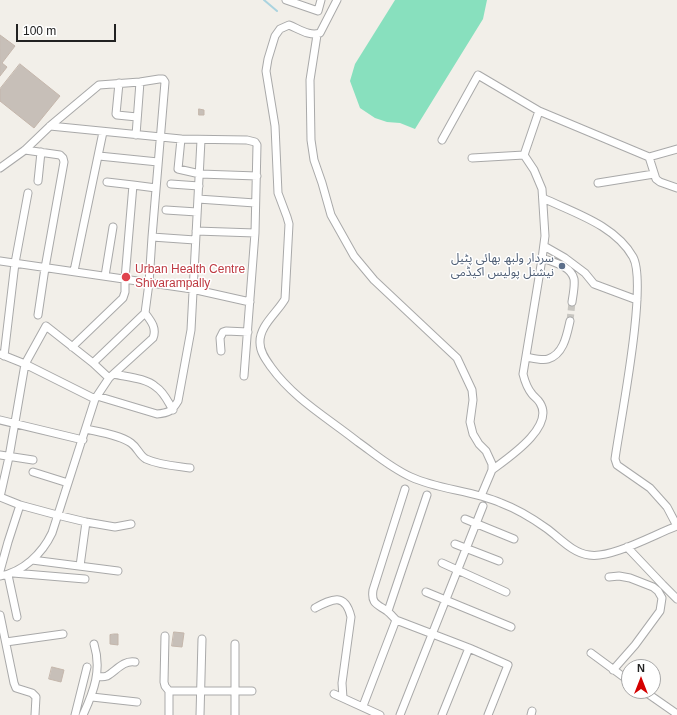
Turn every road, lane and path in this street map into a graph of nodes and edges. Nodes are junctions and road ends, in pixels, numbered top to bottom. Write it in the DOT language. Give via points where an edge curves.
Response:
graph roads {
  1 [pos="286,0"];
  2 [pos="321,0"];
  3 [pos="337,0"];
  4 [pos="317,35"];
  5 [pos="140,82"];
  6 [pos="119,83"];
  7 [pos="539,111"];
  8 [pos="137,117"];
  9 [pos="50,126"];
  10 [pos="103,132"];
  11 [pos="136,135"];
  12 [pos="161,136"];
  13 [pos="181,139"];
  14 [pos="201,140"];
  15 [pos="442,140"];
  16 [pos="677,149"];
  17 [pos="25,150"];
  18 [pos="42,152"];
  19 [pos="524,155"];
  20 [pos="99,156"];
  21 [pos="649,157"];
  22 [pos="472,158"];
  23 [pos="158,162"];
  24 [pos="0,168"];
  25 [pos="200,174"];
  26 [pos="654,174"];
  27 [pos="257,176"];
  28 [pos="38,181"];
  29 [pos="107,182"];
  30 [pos="598,183"];
  31 [pos="171,184"];
  32 [pos="133,185"];
  33 [pos="199,186"];
  34 [pos="156,188"];
  35 [pos="677,188"];
  36 [pos="28,193"];
  37 [pos="543,198"];
  38 [pos="198,199"];
  39 [pos="255,203"];
  40 [pos="166,210"];
  41 [pos="197,212"];
  42 [pos="113,226"];
  43 [pos="196,231"];
  44 [pos="254,233"];
  45 [pos="152,237"];
  46 [pos="195,240"];
  47 [pos="544,246"];
  48 [pos="542,258"];
  49 [pos="0,261"];
  50 [pos="15,263"];
  51 [pos="45,268"];
  52 [pos="74,271"];
  53 [pos="105,276"];
  54 [pos="125,279"];
  55 [pos="149,283"];
  56 [pos="192,289"];
  57 [pos="637,300"];
  58 [pos="250,302"];
  59 [pos="572,302"];
  60 [pos="145,313"];
  61 [pos="38,315"];
  62 [pos="570,321"];
  63 [pos="248,332"];
  64 [pos="72,347"];
  65 [pos="221,351"];
  66 [pos="2,355"];
  67 [pos="526,357"];
  68 [pos="93,363"];
  69 [pos="25,364"];
  70 [pos="112,376"];
  71 [pos="244,376"];
  72 [pos="96,397"];
  73 [pos="173,410"];
  74 [pos="0,420"];
  75 [pos="16,423"];
  76 [pos="86,429"];
  77 [pos="83,440"];
  78 [pos="0,455"];
  79 [pos="9,457"];
  80 [pos="33,460"];
  81 [pos="190,468"];
  82 [pos="492,470"];
  83 [pos="33,472"];
  84 [pos="68,482"];
  85 [pos="2,485"];
  86 [pos="405,488"];
  87 [pos="427,495"];
  88 [pos="481,496"];
  89 [pos="0,497"];
  90 [pos="20,505"];
  91 [pos="483,506"];
  92 [pos="57,515"];
  93 [pos="465,519"];
  94 [pos="86,522"];
  95 [pos="131,524"];
  96 [pos="476,524"];
  97 [pos="677,526"];
  98 [pos="514,539"];
  99 [pos="455,544"];
  100 [pos="627,547"];
  101 [pos="466,549"];
  102 [pos="32,560"];
  103 [pos="499,561"];
  104 [pos="442,563"];
  105 [pos="80,566"];
  106 [pos="0,571"];
  107 [pos="118,571"];
  108 [pos="458,571"];
  109 [pos="11,574"];
  110 [pos="0,576"];
  111 [pos="609,577"];
  112 [pos="85,579"];
  113 [pos="426,592"];
  114 [pos="506,592"];
  115 [pos="677,599"];
  116 [pos="446,600"];
  117 [pos="315,608"];
  118 [pos="388,611"];
  119 [pos="0,615"];
  120 [pos="17,617"];
  121 [pos="396,620"];
  122 [pos="511,627"];
  123 [pos="62,634"];
  124 [pos="433,635"];
  125 [pos="165,636"];
  126 [pos="202,639"];
  127 [pos="6,642"];
  128 [pos="94,644"];
  129 [pos="235,644"];
  130 [pos="469,648"];
  131 [pos="591,653"];
  132 [pos="135,662"];
  133 [pos="87,667"];
  134 [pos="613,670"];
  135 [pos="97,676"];
  136 [pos="621,676"];
  137 [pos="169,691"];
  138 [pos="202,691"];
  139 [pos="235,691"];
  140 [pos="252,691"];
  141 [pos="334,694"];
  142 [pos="92,697"];
  143 [pos="344,698"];
  144 [pos="655,699"];
  145 [pos="137,702"];
  146 [pos="363,706"];
  147 [pos="677,714"];
  148 [pos="35,715"];
  149 [pos="75,715"];
  150 [pos="84,715"];
  151 [pos="169,715"];
  152 [pos="200,715"];
  153 [pos="235,715"];
  154 [pos="380,715"];
  155 [pos="400,715"];
  156 [pos="442,715"];
  157 [pos="488,715"];
  1 -- 2 [label="street" via="318,11"];
  3 -- 4 [label="street" via="323,30"];
  4 -- 82 [label="street" via="310,80 311,140 314,160 331,215 354,256 374,280 457,358 472,390 470,422 473,434 489,456"];
  4 -- 88 [label="street" via="289,26 280,30 270,48 266,71 275,126 278,193 289,224 284,299 264,328 259,345 281,380 315,411 389,466 411,478"];
  5 -- 6 [label="street"];
  5 -- 8 [label="street"];
  5 -- 12 [label="street" via="160,78 165,82"];
  6 -- 8 [label="street" via="116,114"];
  6 -- 9 [label="street" via="99,85"];
  7 -- 15 [label="street" via="478,75"];
  7 -- 19 [label="street"];
  7 -- 21 [label="street"];
  8 -- 11 [label="street"];
  9 -- 10 [label="street"];
  9 -- 17 [label="street"];
  10 -- 11 [label="street"];
  10 -- 20 [label="street"];
  11 -- 12 [label="street"];
  12 -- 13 [label="street"];
  12 -- 23 [label="street"];
  13 -- 14 [label="street"];
  13 -- 25 [label="street" via="178,169"];
  14 -- 25 [label="street"];
  14 -- 27 [label="street" via="255,142 258,149"];
  16 -- 21 [label="street"];
  17 -- 18 [label="street"];
  17 -- 24 [label="street"];
  18 -- 28 [label="street"];
  18 -- 51 [label="street" via="60,155 64,162"];
  19 -- 22 [label="street"];
  19 -- 37 [label="street" via="534,170"];
  20 -- 23 [label="street"];
  20 -- 52 [label="street"];
  21 -- 26 [label="street"];
  23 -- 34 [label="street"];
  25 -- 27 [label="street"];
  25 -- 33 [label="street"];
  26 -- 30 [label="street"];
  26 -- 35 [label="street" via="660,182"];
  27 -- 39 [label="street"];
  29 -- 32 [label="street"];
  31 -- 33 [label="street"];
  32 -- 34 [label="street"];
  32 -- 54 [label="street"];
  33 -- 38 [label="street"];
  34 -- 45 [label="street"];
  36 -- 50 [label="street"];
  37 -- 47 [label="street"];
  37 -- 57 [label="street" via="607,229 619,240 636,264"];
  38 -- 39 [label="street"];
  38 -- 41 [label="street"];
  39 -- 44 [label="street"];
  40 -- 41 [label="street"];
  41 -- 43 [label="street"];
  42 -- 53 [label="street"];
  43 -- 44 [label="street"];
  43 -- 46 [label="street"];
  44 -- 58 [label="street"];
  45 -- 46 [label="street"];
  45 -- 55 [label="street"];
  46 -- 56 [label="street"];
  47 -- 48 [label="street"];
  47 -- 57 [label="street" via="565,258 594,284"];
  48 -- 59 [label="street" via="570,271 574,278"];
  48 -- 67 [label="street"];
  49 -- 50 [label="street"];
  50 -- 51 [label="street"];
  50 -- 66 [label="street"];
  51 -- 52 [label="street"];
  51 -- 61 [label="street"];
  52 -- 53 [label="street"];
  53 -- 54 [label="street"];
  54 -- 55 [label="street"];
  54 -- 64 [label="street" via="123,298"];
  55 -- 56 [label="street"];
  55 -- 60 [label="street"];
  56 -- 58 [label="street"];
  56 -- 73 [label="street" via="191,330 181,389"];
  57 -- 97 [label="street" via="615,459 617,465 650,488 667,507"];
  58 -- 63 [label="street"];
  60 -- 68 [label="street"];
  60 -- 70 [label="street" via="154,326 154,338"];
  62 -- 67 [label="street" via="565,341 558,351 548,359"];
  63 -- 65 [label="street" via="223,332 220,338"];
  63 -- 71 [label="street"];
  64 -- 68 [label="street"];
  64 -- 69 [label="street" via="46,326"];
  66 -- 69 [label="street"];
  67 -- 82 [label="street" via="523,374 525,383 540,403 543,412 542,422 535,434"];
  68 -- 70 [label="street"];
  69 -- 72 [label="street"];
  69 -- 75 [label="street"];
  70 -- 72 [label="street"];
  70 -- 73 [label="street" via="156,386"];
  72 -- 73 [label="street" via="157,414"];
  72 -- 76 [label="street"];
  74 -- 75 [label="street"];
  75 -- 77 [label="street"];
  75 -- 79 [label="street"];
  76 -- 77 [label="street"];
  76 -- 81 [label="street" via="131,443 147,459"];
  77 -- 84 [label="street"];
  78 -- 79 [label="street"];
  79 -- 80 [label="street"];
  79 -- 85 [label="street"];
  82 -- 88 [label="street"];
  83 -- 84 [label="street"];
  84 -- 92 [label="street"];
  85 -- 89 [label="street"];
  86 -- 118 [label="street" via="372,590 374,602"];
  87 -- 118 [label="street"];
  88 -- 100 [label="street" via="527,515 578,552 603,555"];
  89 -- 90 [label="street"];
  90 -- 92 [label="street"];
  90 -- 106 [label="street"];
  91 -- 96 [label="street"];
  92 -- 94 [label="street"];
  92 -- 102 [label="street" via="48,542"];
  93 -- 96 [label="street"];
  94 -- 95 [label="street" via="116,527"];
  94 -- 105 [label="street"];
  96 -- 98 [label="street"];
  96 -- 101 [label="street"];
  97 -- 100 [label="street"];
  99 -- 101 [label="street"];
  100 -- 115 [label="street"];
  101 -- 103 [label="street"];
  101 -- 108 [label="street"];
  102 -- 105 [label="street"];
  102 -- 109 [label="street"];
  104 -- 108 [label="street"];
  105 -- 107 [label="street"];
  108 -- 114 [label="street"];
  108 -- 116 [label="street"];
  109 -- 110 [label="street"];
  109 -- 112 [label="street"];
  109 -- 120 [label="street"];
  111 -- 134 [label="street" via="630,578 653,587 662,598 660,611"];
  113 -- 116 [label="street"];
  116 -- 122 [label="street"];
  116 -- 124 [label="street"];
  117 -- 143 [label="street" via="337,600 348,607 351,617 342,683"];
  118 -- 121 [label="street"];
  119 -- 127 [label="street"];
  121 -- 124 [label="street"];
  121 -- 146 [label="street"];
  123 -- 127 [label="street"];
  124 -- 130 [label="street"];
  124 -- 155 [label="street"];
  125 -- 137 [label="street" via="164,682"];
  126 -- 138 [label="street"];
  127 -- 148 [label="street" via="14,683 16,688 32,693 36,697"];
  128 -- 135 [label="street" via="98,655"];
  129 -- 139 [label="street"];
  130 -- 156 [label="street"];
  130 -- 157 [label="street" via="508,665"];
  131 -- 134 [label="street"];
  132 -- 135 [label="street" via="127,662 106,676"];
  133 -- 149 [label="street"];
  134 -- 136 [label="street"];
  135 -- 142 [label="street"];
  137 -- 138 [label="street"];
  137 -- 151 [label="street"];
  138 -- 139 [label="street"];
  138 -- 152 [label="street"];
  139 -- 140 [label="street"];
  139 -- 153 [label="street"];
  141 -- 143 [label="street"];
  142 -- 145 [label="street"];
  142 -- 150 [label="street"];
  143 -- 146 [label="street"];
  144 -- 147 [label="street"];
  146 -- 154 [label="street"];
}
